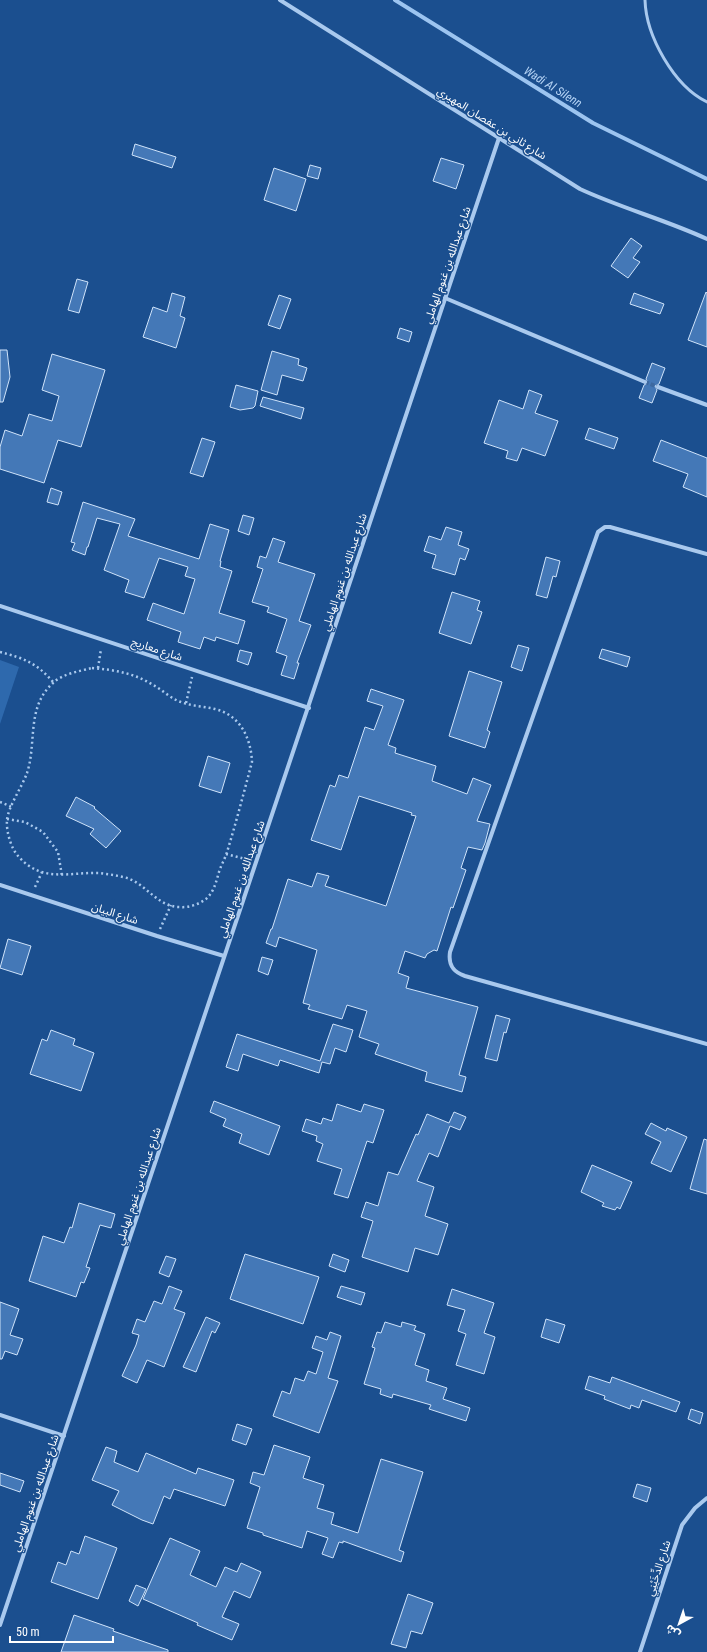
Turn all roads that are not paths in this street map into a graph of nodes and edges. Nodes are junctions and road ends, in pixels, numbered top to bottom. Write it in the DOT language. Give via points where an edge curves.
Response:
graph roads {
  1 [pos="280,0"];
  2 [pos="645,0"];
  3 [pos="707,102"];
  4 [pos="499,138"];
  5 [pos="707,239"];
  6 [pos="445,298"];
  7 [pos="645,382"];
  8 [pos="658,387"];
  9 [pos="707,405"];
  10 [pos="707,554"];
  11 [pos="0,606"];
  12 [pos="309,708"];
  13 [pos="0,885"];
  14 [pos="224,956"];
  15 [pos="707,1044"];
  16 [pos="0,1415"];
  17 [pos="64,1436"];
  18 [pos="707,1498"];
  19 [pos="0,1625"];
  20 [pos="640,1652"];
  1 -- 4 [label="street, شارع ثاني بن عفصان المهيري"];
  2 -- 3 [label="lane" via="649,27 670,68 685,85"];
  4 -- 5 [label="street, شارع ثاني بن عفصان المهيري" via="580,189"];
  4 -- 6 [label="street, شارع عبدالله بن غنوم الهاملي"];
  6 -- 7 [label="street"];
  6 -- 12 [label="street, شارع عبدالله بن غنوم الهاملي"];
  8 -- 9 [label="street"];
  10 -- 15 [label="street" via="610,527 598,532 449,959 454,970 465,976"];
  11 -- 12 [label="street, شارع معاريج"];
  12 -- 14 [label="street, شارع عبدالله بن غنوم الهاملي"];
  13 -- 14 [label="street, شارع البيان"];
  14 -- 17 [label="street, شارع عبدالله بن غنوم الهاملي"];
  16 -- 17 [label="street"];
  17 -- 19 [label="street, شارع عبدالله بن غنوم الهاملي"];
  18 -- 20 [label="street, شارع الدِّخَيْنِي" via="695,1508 682,1525"];
}
